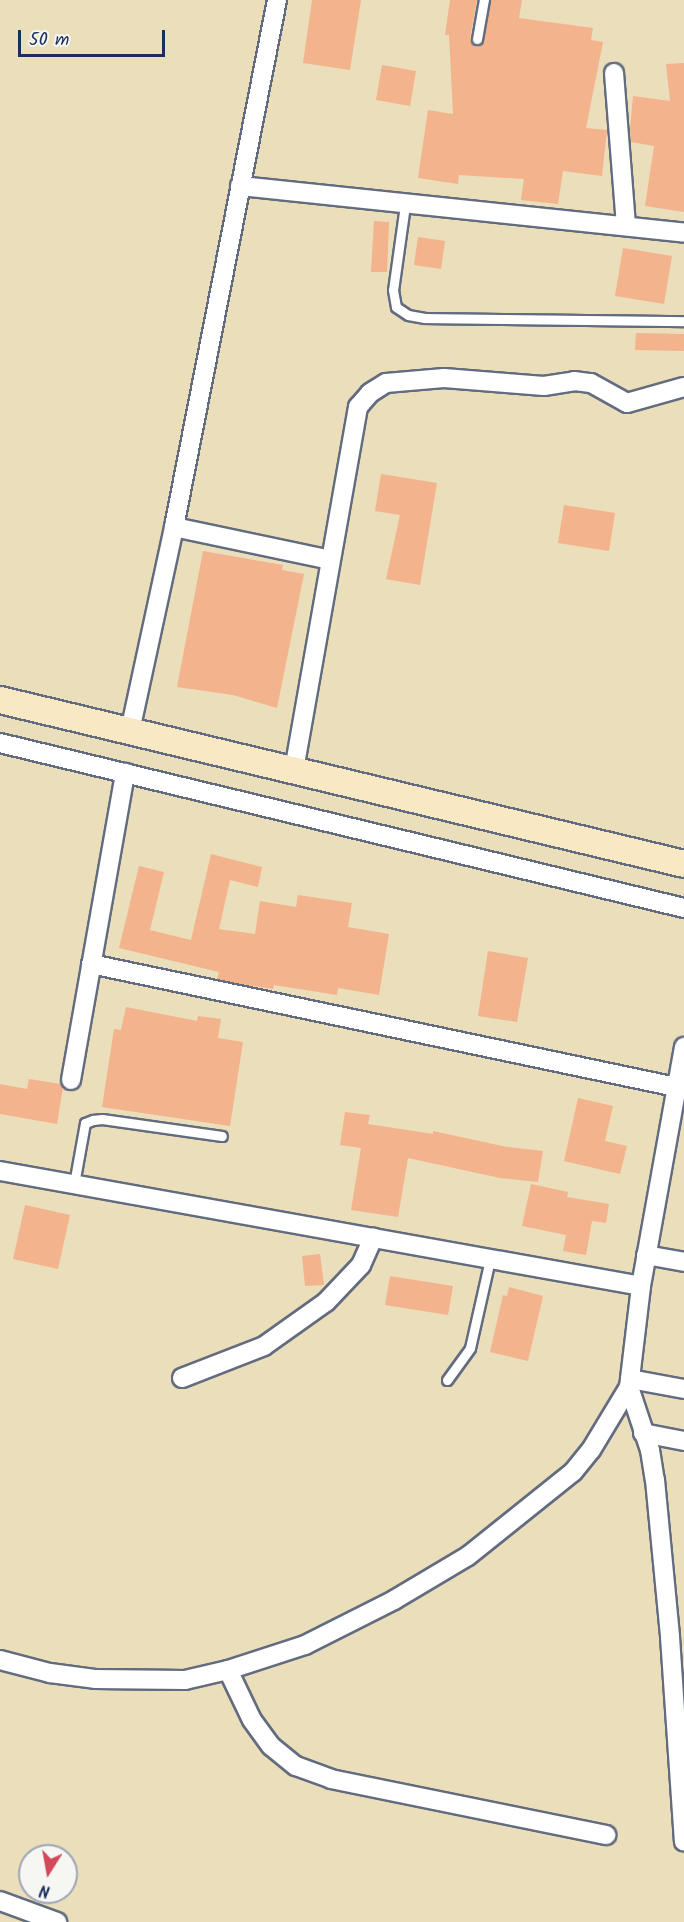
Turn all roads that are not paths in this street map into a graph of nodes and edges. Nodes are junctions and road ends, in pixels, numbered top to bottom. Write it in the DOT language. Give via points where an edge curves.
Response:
graph roads {
  1 [pos="277,0"];
  2 [pos="484,0"];
  3 [pos="477,39"];
  4 [pos="614,73"];
  5 [pos="240,186"];
  6 [pos="405,205"];
  7 [pos="626,226"];
  8 [pos="684,233"];
  9 [pos="684,321"];
  10 [pos="684,387"];
  11 [pos="174,527"];
  12 [pos="330,560"];
  13 [pos="0,700"];
  14 [pos="130,731"];
  15 [pos="0,743"];
  16 [pos="294,770"];
  17 [pos="125,773"];
  18 [pos="684,864"];
  19 [pos="684,908"];
  20 [pos="91,964"];
  21 [pos="684,1047"];
  22 [pos="71,1080"];
  23 [pos="676,1087"];
  24 [pos="222,1136"];
  25 [pos="0,1171"];
  26 [pos="74,1184"];
  27 [pos="373,1238"];
  28 [pos="646,1255"];
  29 [pos="490,1259"];
  30 [pos="684,1262"];
  31 [pos="641,1286"];
  32 [pos="182,1378"];
  33 [pos="447,1380"];
  34 [pos="630,1383"];
  35 [pos="684,1389"];
  36 [pos="643,1433"];
  37 [pos="684,1441"];
  38 [pos="0,1660"];
  39 [pos="228,1670"];
  40 [pos="606,1835"];
  41 [pos="684,1842"];
  42 [pos="0,1901"];
  43 [pos="57,1922"];
  1 -- 5 [label="street"];
  2 -- 3 [label="lane"];
  4 -- 7 [label="street"];
  5 -- 6 [label="street"];
  5 -- 11 [label="street"];
  6 -- 7 [label="street"];
  6 -- 9 [label="lane" via="393,290 396,307 408,315"];
  7 -- 8 [label="street"];
  10 -- 12 [label="street" via="627,403 591,382 544,386 444,378 386,383 370,393 358,408"];
  11 -- 12 [label="street"];
  11 -- 14 [label="street"];
  12 -- 16 [label="street"];
  13 -- 14 [label="main road"];
  14 -- 16 [label="main road"];
  15 -- 17 [label="street"];
  16 -- 18 [label="main road"];
  17 -- 19 [label="street"];
  17 -- 20 [label="street"];
  20 -- 22 [label="street"];
  20 -- 23 [label="street"];
  21 -- 23 [label="street"];
  23 -- 28 [label="street"];
  24 -- 26 [label="lane" via="93,1120 85,1124"];
  25 -- 26 [label="street"];
  26 -- 27 [label="street"];
  27 -- 29 [label="street"];
  27 -- 32 [label="street" via="361,1265 326,1302 264,1346"];
  28 -- 30 [label="street"];
  28 -- 31 [label="street"];
  29 -- 31 [label="street"];
  29 -- 33 [label="lane" via="470,1348"];
  31 -- 34 [label="street"];
  34 -- 35 [label="street"];
  34 -- 36 [label="street"];
  34 -- 39 [label="street" via="591,1450 573,1472 468,1556 394,1600 305,1645"];
  36 -- 37 [label="street"];
  36 -- 41 [label="street" via="655,1480"];
  38 -- 39 [label="street" via="95,1679 185,1680"];
  39 -- 40 [label="street" via="252,1720 271,1746 296,1767 331,1779"];
  42 -- 43 [label="street"];
}
